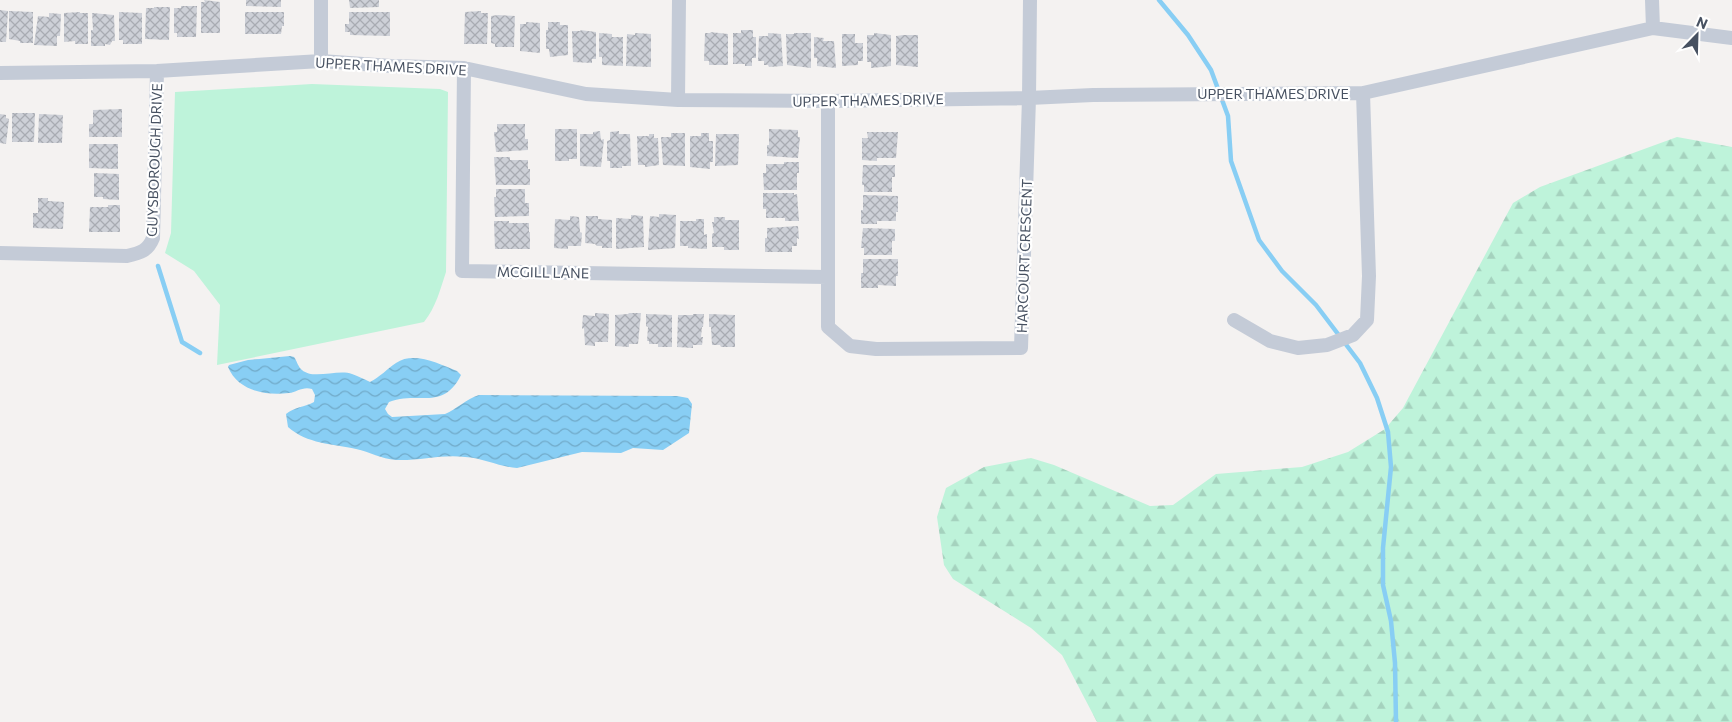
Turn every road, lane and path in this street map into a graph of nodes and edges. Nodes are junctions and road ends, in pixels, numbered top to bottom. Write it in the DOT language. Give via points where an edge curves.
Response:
graph roads {
  1 [pos="321,0"];
  2 [pos="679,0"];
  3 [pos="1030,0"];
  4 [pos="1652,0"];
  5 [pos="1653,28"];
  6 [pos="1732,38"];
  7 [pos="321,61"];
  8 [pos="464,68"];
  9 [pos="157,71"];
  10 [pos="0,73"];
  11 [pos="1363,93"];
  12 [pos="1029,98"];
  13 [pos="678,100"];
  14 [pos="828,101"];
  15 [pos="0,254"];
  16 [pos="827,276"];
  17 [pos="1234,320"];
  1 -- 7 [label="street"];
  2 -- 13 [label="street"];
  3 -- 12 [label="street"];
  4 -- 5 [label="street"];
  5 -- 6 [label="street, UPPER THAMES DRIVE"];
  5 -- 11 [label="street, UPPER THAMES DRIVE"];
  7 -- 8 [label="street, UPPER THAMES DRIVE"];
  7 -- 9 [label="street, UPPER THAMES DRIVE"];
  8 -- 13 [label="street, UPPER THAMES DRIVE" via="586,94"];
  8 -- 16 [label="street, MCGILL LANE" via="462,271"];
  9 -- 10 [label="street, UPPER THAMES DRIVE"];
  9 -- 15 [label="street, GUYSBOROUGH DRIVE" via="153,238 147,249 127,256"];
  11 -- 12 [label="street, UPPER THAMES DRIVE"];
  11 -- 17 [label="street" via="1369,276 1367,320 1353,335 1327,345 1298,348 1270,341"];
  12 -- 14 [label="street, UPPER THAMES DRIVE"];
  12 -- 16 [label="street, HARCOURT CRESCENT" via="1020,348 876,349 850,346 828,327"];
  13 -- 14 [label="street, UPPER THAMES DRIVE"];
  14 -- 16 [label="street, HARCOURT CRESCENT"];
}
